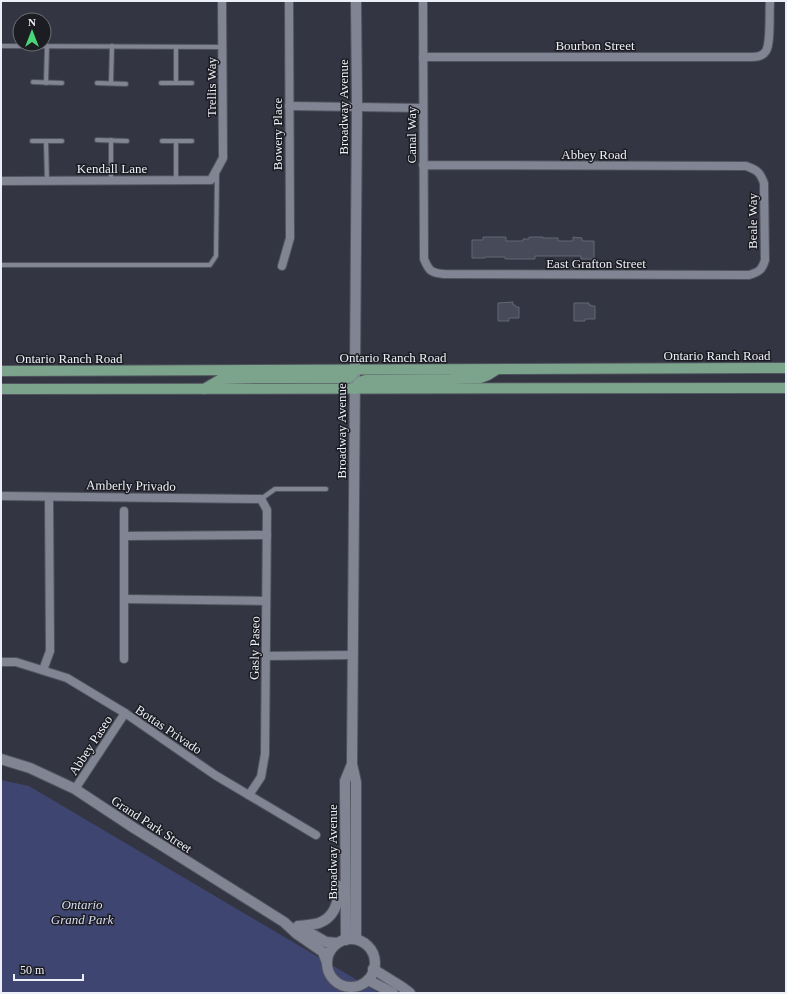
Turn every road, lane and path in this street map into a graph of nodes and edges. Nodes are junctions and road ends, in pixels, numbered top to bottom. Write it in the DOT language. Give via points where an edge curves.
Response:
graph roads {
  1 [pos="222,1"];
  2 [pos="289,1"];
  3 [pos="356,1"];
  4 [pos="423,1"];
  5 [pos="770,1"];
  6 [pos="1,46"];
  7 [pos="12,46"];
  8 [pos="52,46"];
  9 [pos="112,46"];
  10 [pos="176,47"];
  11 [pos="223,47"];
  12 [pos="47,52"];
  13 [pos="423,57"];
  14 [pos="33,82"];
  15 [pos="46,82"];
  16 [pos="62,83"];
  17 [pos="97,83"];
  18 [pos="161,83"];
  19 [pos="176,83"];
  20 [pos="192,83"];
  21 [pos="111,84"];
  22 [pos="126,84"];
  23 [pos="289,106"];
  24 [pos="357,107"];
  25 [pos="423,108"];
  26 [pos="97,140"];
  27 [pos="111,140"];
  28 [pos="32,141"];
  29 [pos="46,141"];
  30 [pos="62,141"];
  31 [pos="127,141"];
  32 [pos="162,141"];
  33 [pos="176,141"];
  34 [pos="192,141"];
  35 [pos="423,165"];
  36 [pos="217,170"];
  37 [pos="761,175"];
  38 [pos="111,180"];
  39 [pos="176,180"];
  40 [pos="1,181"];
  41 [pos="47,181"];
  42 [pos="1,265"];
  43 [pos="282,266"];
  44 [pos="762,267"];
  45 [pos="428,269"];
  46 [pos="786,368"];
  47 [pos="498,369"];
  48 [pos="355,370"];
  49 [pos="1,371"];
  50 [pos="786,388"];
  51 [pos="1,389"];
  52 [pos="204,389"];
  53 [pos="355,389"];
  54 [pos="326,489"];
  55 [pos="1,496"];
  56 [pos="50,496"];
  57 [pos="262,499"];
  58 [pos="124,511"];
  59 [pos="124,536"];
  60 [pos="267,536"];
  61 [pos="124,600"];
  62 [pos="266,601"];
  63 [pos="352,655"];
  64 [pos="266,656"];
  65 [pos="124,659"];
  66 [pos="1,662"];
  67 [pos="42,670"];
  68 [pos="125,713"];
  69 [pos="1,759"];
  70 [pos="352,764"];
  71 [pos="345,781"];
  72 [pos="75,789"];
  73 [pos="249,794"];
  74 [pos="316,835"];
  75 [pos="284,922"];
  76 [pos="299,926"];
  77 [pos="346,941"];
  78 [pos="327,963"];
  79 [pos="373,969"];
  80 [pos="368,980"];
  81 [pos="393,993"];
  82 [pos="410,993"];
  1 -- 11 [label="street, Trellis Way"];
  2 -- 23 [label="street, Bowery Place"];
  3 -- 24 [label="street, Broadway Avenue"];
  4 -- 13 [label="street, Canal Way"];
  5 -- 13 [label="street, Bourbon Street" via="768,45 765,52 752,58"];
  6 -- 7 [label="lane"];
  8 -- 9 [label="lane"];
  9 -- 10 [label="lane"];
  9 -- 21 [label="lane"];
  10 -- 11 [label="lane"];
  10 -- 19 [label="lane"];
  11 -- 36 [label="street, Trellis Way" via="223,158"];
  12 -- 15 [label="lane"];
  13 -- 25 [label="street, Canal Way"];
  14 -- 15 [label="lane"];
  15 -- 16 [label="lane"];
  17 -- 21 [label="lane"];
  18 -- 19 [label="lane"];
  19 -- 20 [label="lane"];
  21 -- 22 [label="lane"];
  23 -- 24 [label="street"];
  23 -- 43 [label="street, Bowery Place" via="290,238"];
  24 -- 25 [label="street"];
  24 -- 48 [label="street, Broadway Avenue"];
  25 -- 35 [label="street, Canal Way"];
  26 -- 27 [label="lane"];
  27 -- 31 [label="lane"];
  27 -- 38 [label="lane"];
  28 -- 29 [label="lane"];
  29 -- 30 [label="lane"];
  29 -- 41 [label="lane"];
  32 -- 33 [label="lane"];
  33 -- 34 [label="lane"];
  33 -- 39 [label="lane"];
  35 -- 37 [label="street, Abbey Road" via="746,166 755,169"];
  35 -- 45 [label="street, Canal Way" via="424,259"];
  36 -- 39 [label="street, Kendall Lane" via="211,180"];
  36 -- 42 [label="lane" via="216,256 210,265"];
  37 -- 44 [label="street, Beale Way" via="764,183 765,260"];
  38 -- 39 [label="street, Kendall Lane"];
  38 -- 41 [label="street, Kendall Lane"];
  40 -- 41 [label="street, Kendall Lane"];
  44 -- 45 [label="street, East Grafton Street" via="757,273 749,276 444,274"];
  46 -- 47 [label="main road, Ontario Ranch Road"];
  47 -- 48 [label="main road, Ontario Ranch Road"];
  47 -- 53 [label="main road" via="480,378 366,380 358,383"];
  48 -- 49 [label="main road, Ontario Ranch Road"];
  48 -- 52 [label="main road" via="348,378 221,379"];
  48 -- 53 [label="street, Broadway Avenue"];
  50 -- 53 [label="main road"];
  51 -- 52 [label="main road"];
  52 -- 53 [label="main road"];
  53 -- 63 [label="street, Broadway Avenue"];
  54 -- 57 [label="lane" via="275,489"];
  55 -- 56 [label="street, Amberly Privado"];
  56 -- 57 [label="street, Amberly Privado"];
  56 -- 67 [label="street" via="50,651"];
  57 -- 60 [label="street, Gasly Paseo" via="267,510"];
  58 -- 59 [label="street"];
  59 -- 60 [label="street"];
  59 -- 61 [label="street"];
  60 -- 62 [label="street, Gasly Paseo"];
  61 -- 62 [label="street"];
  61 -- 65 [label="street"];
  62 -- 64 [label="street, Gasly Paseo"];
  63 -- 64 [label="street"];
  63 -- 70 [label="street, Broadway Avenue"];
  64 -- 73 [label="street, Gasly Paseo" via="265,754 261,777"];
  66 -- 67 [label="street, Bottas Privado" via="16,662"];
  67 -- 68 [label="street, Bottas Privado" via="67,678"];
  68 -- 72 [label="street, Abbey Paseo"];
  68 -- 73 [label="street, Bottas Privado" via="215,775"];
  69 -- 72 [label="street, Grand Park Street" via="30,768"];
  70 -- 71 [label="street, Broadway Avenue"];
  70 -- 77 [label="street, Broadway Avenue" via="356,782"];
  71 -- 76 [label="street" via="339,812 339,897 336,908 330,916 319,923"];
  71 -- 77 [label="street, Broadway Avenue"];
  72 -- 75 [label="street, Grand Park Street"];
  73 -- 74 [label="street, Bottas Privado"];
  75 -- 76 [label="street, Grand Park Street"];
  75 -- 78 [label="street, Grand Park Street" via="323,952"];
  76 -- 77 [label="street, Grand Park Street" via="326,942"];
  77 -- 78 [label="street" via="329,952"];
  77 -- 79 [label="street" via="364,944 370,949 373,955"];
  78 -- 80 [label="street" via="330,976 341,985 355,986"];
  79 -- 80 [label="street"];
  79 -- 82 [label="street"];
  80 -- 81 [label="street"];
}
